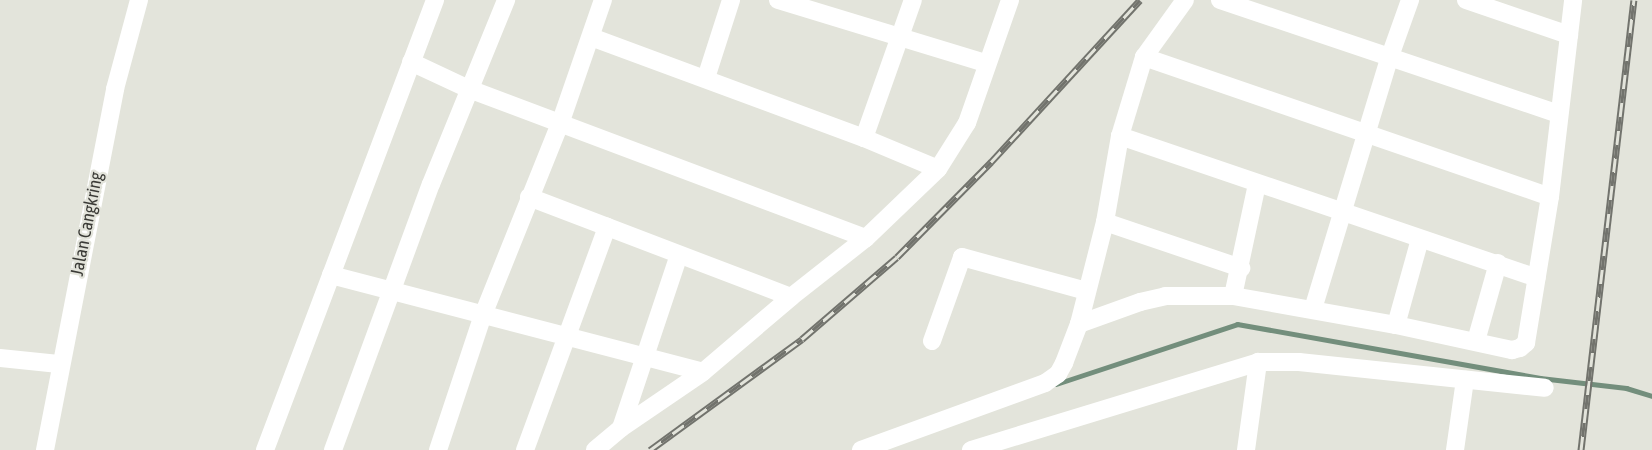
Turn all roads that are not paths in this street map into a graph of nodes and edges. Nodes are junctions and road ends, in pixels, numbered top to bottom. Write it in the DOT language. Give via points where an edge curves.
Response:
graph roads {
  1 [pos="139,0"];
  2 [pos="435,0"];
  3 [pos="506,0"];
  4 [pos="603,0"];
  5 [pos="731,0"];
  6 [pos="778,0"];
  7 [pos="913,0"];
  8 [pos="1010,0"];
  9 [pos="1185,0"];
  10 [pos="1220,0"];
  11 [pos="1410,0"];
  12 [pos="1466,0"];
  13 [pos="1573,0"];
  14 [pos="1569,34"];
  15 [pos="591,37"];
  16 [pos="901,37"];
  17 [pos="1144,57"];
  18 [pos="1389,59"];
  19 [pos="411,62"];
  20 [pos="986,63"];
  21 [pos="706,78"];
  22 [pos="470,89"];
  23 [pos="1558,114"];
  24 [pos="561,122"];
  25 [pos="1366,135"];
  26 [pos="1120,136"];
  27 [pos="864,138"];
  28 [pos="938,169"];
  29 [pos="1257,184"];
  30 [pos="529,197"];
  31 [pos="1550,197"];
  32 [pos="1342,212"];
  33 [pos="1105,222"];
  34 [pos="607,227"];
  35 [pos="866,238"];
  36 [pos="1420,239"];
  37 [pos="679,255"];
  38 [pos="1498,263"];
  39 [pos="1241,268"];
  40 [pos="331,274"];
  41 [pos="1536,278"];
  42 [pos="391,289"];
  43 [pos="1086,291"];
  44 [pos="1233,296"];
  45 [pos="791,297"];
  46 [pos="1313,309"];
  47 [pos="483,315"];
  48 [pos="1078,324"];
  49 [pos="1396,325"];
  50 [pos="568,339"];
  51 [pos="932,340"];
  52 [pos="1476,340"];
  53 [pos="0,358"];
  54 [pos="644,358"];
  55 [pos="1258,362"];
  56 [pos="59,364"];
  57 [pos="703,372"];
  58 [pos="1465,380"];
  59 [pos="1545,388"];
  60 [pos="621,428"];
  61 [pos="45,450"];
  62 [pos="265,450"];
  63 [pos="333,450"];
  64 [pos="438,450"];
  65 [pos="525,450"];
  66 [pos="595,450"];
  67 [pos="861,450"];
  68 [pos="971,450"];
  69 [pos="1246,450"];
  70 [pos="1455,450"];
  1 -- 56 [label="street, Jalan Cangkring" via="114,89"];
  2 -- 19 [label="street"];
  3 -- 22 [label="street"];
  4 -- 15 [label="street"];
  5 -- 21 [label="street"];
  6 -- 16 [label="street"];
  7 -- 16 [label="street"];
  8 -- 20 [label="street"];
  9 -- 17 [label="street"];
  10 -- 18 [label="street"];
  11 -- 18 [label="street"];
  12 -- 14 [label="street"];
  13 -- 14 [label="street"];
  14 -- 23 [label="street"];
  15 -- 21 [label="street"];
  15 -- 24 [label="street"];
  16 -- 20 [label="street"];
  16 -- 27 [label="street"];
  17 -- 25 [label="street"];
  17 -- 26 [label="street"];
  18 -- 23 [label="street"];
  18 -- 25 [label="street"];
  19 -- 22 [label="street"];
  19 -- 40 [label="street"];
  20 -- 28 [label="street" via="968,123"];
  21 -- 27 [label="street"];
  22 -- 24 [label="street"];
  22 -- 42 [label="street"];
  23 -- 31 [label="street"];
  24 -- 30 [label="street"];
  24 -- 35 [label="street"];
  25 -- 31 [label="street"];
  25 -- 32 [label="street"];
  26 -- 29 [label="street"];
  26 -- 33 [label="street"];
  27 -- 28 [label="street"];
  28 -- 35 [label="street"];
  29 -- 32 [label="street"];
  29 -- 39 [label="street"];
  30 -- 34 [label="street"];
  30 -- 47 [label="street"];
  31 -- 41 [label="street"];
  32 -- 36 [label="street"];
  32 -- 46 [label="street"];
  33 -- 39 [label="street"];
  33 -- 43 [label="street"];
  34 -- 37 [label="street"];
  34 -- 50 [label="street"];
  35 -- 45 [label="street"];
  36 -- 38 [label="street"];
  36 -- 49 [label="street"];
  37 -- 45 [label="street"];
  37 -- 54 [label="street"];
  38 -- 41 [label="street"];
  38 -- 52 [label="street"];
  39 -- 44 [label="street"];
  40 -- 42 [label="street"];
  40 -- 62 [label="street"];
  41 -- 52 [label="street" via="1526,343 1512,350"];
  42 -- 47 [label="street"];
  42 -- 63 [label="street"];
  43 -- 48 [label="street"];
  43 -- 51 [label="street" via="962,257"];
  44 -- 46 [label="street"];
  44 -- 48 [label="street" via="1165,296"];
  45 -- 57 [label="street"];
  46 -- 49 [label="street"];
  47 -- 50 [label="street"];
  47 -- 64 [label="street"];
  48 -- 67 [label="street" via="1064,363 1046,383"];
  49 -- 52 [label="street"];
  50 -- 54 [label="street"];
  50 -- 65 [label="street"];
  53 -- 56 [label="street"];
  54 -- 57 [label="street"];
  54 -- 60 [label="street"];
  55 -- 58 [label="street" via="1299,362"];
  55 -- 68 [label="street"];
  55 -- 69 [label="street"];
  56 -- 61 [label="street, Jalan Cangkring"];
  57 -- 60 [label="street"];
  58 -- 59 [label="street"];
  58 -- 70 [label="street"];
  60 -- 66 [label="street"];
}
